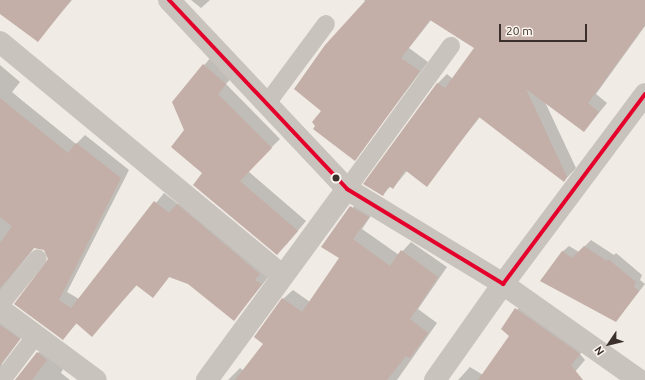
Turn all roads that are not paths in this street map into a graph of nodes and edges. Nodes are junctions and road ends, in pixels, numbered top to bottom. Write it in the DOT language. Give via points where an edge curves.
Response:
graph roads {
  1 [pos="169,0"];
  2 [pos="326,24"];
  3 [pos="0,42"];
  4 [pos="451,46"];
  5 [pos="645,94"];
  6 [pos="268,102"];
  7 [pos="347,188"];
  8 [pos="38,258"];
  9 [pos="283,276"];
  10 [pos="503,284"];
  11 [pos="0,305"];
  12 [pos="0,309"];
  13 [pos="36,335"];
  14 [pos="2,380"];
  15 [pos="96,380"];
  16 [pos="207,380"];
  17 [pos="435,380"];
  18 [pos="639,380"];
  1 -- 6 [label="street"];
  2 -- 6 [label="lane"];
  3 -- 9 [label="street"];
  4 -- 7 [label="lane"];
  5 -- 10 [label="street"];
  6 -- 7 [label="street"];
  7 -- 9 [label="street"];
  7 -- 10 [label="street"];
  8 -- 11 [label="lane"];
  9 -- 16 [label="street"];
  10 -- 17 [label="street"];
  10 -- 18 [label="street"];
  12 -- 13 [label="street"];
  13 -- 14 [label="lane"];
  13 -- 15 [label="street"];
}
